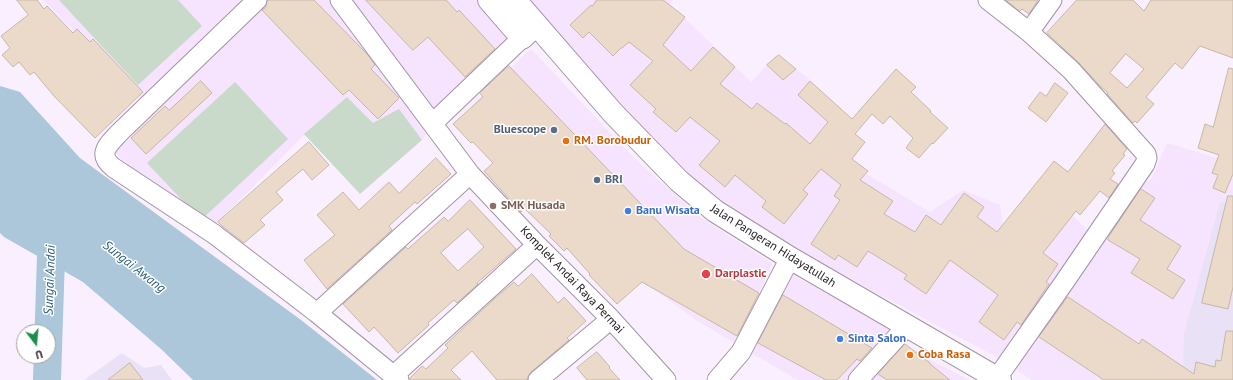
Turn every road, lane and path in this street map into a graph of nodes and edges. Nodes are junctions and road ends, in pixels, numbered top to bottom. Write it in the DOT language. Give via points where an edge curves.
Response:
graph roads {
  1 [pos="257,0"];
  2 [pos="340,0"];
  3 [pos="489,0"];
  4 [pos="516,0"];
  5 [pos="988,0"];
  6 [pos="1052,0"];
  7 [pos="529,32"];
  8 [pos="1029,32"];
  9 [pos="433,124"];
  10 [pos="470,174"];
  11 [pos="537,245"];
  12 [pos="790,258"];
  13 [pos="317,313"];
  14 [pos="611,319"];
  15 [pos="907,326"];
  16 [pos="396,378"];
  17 [pos="998,379"];
  18 [pos="538,380"];
  19 [pos="666,380"];
  20 [pos="717,380"];
  21 [pos="858,380"];
  1 -- 13 [label="street" via="120,132 106,148 104,156 114,168 214,234"];
  2 -- 9 [label="street, Komplek Andai Raya Permai"];
  3 -- 7 [label="main road"];
  4 -- 7 [label="main road, Jalan Pangeran Hidayatullah"];
  5 -- 8 [label="street"];
  6 -- 8 [label="street"];
  7 -- 9 [label="street"];
  7 -- 12 [label="main road, Jalan Pangeran Hidayatullah" via="679,181 715,211"];
  8 -- 17 [label="street" via="1071,70 1147,158"];
  9 -- 10 [label="street, Komplek Andai Raya Permai"];
  10 -- 11 [label="street, Komplek Andai Raya Permai"];
  10 -- 13 [label="street"];
  11 -- 14 [label="street, Komplek Andai Raya Permai"];
  11 -- 16 [label="street"];
  12 -- 15 [label="main road, Jalan Pangeran Hidayatullah"];
  12 -- 20 [label="street" via="741,352"];
  13 -- 16 [label="street"];
  14 -- 18 [label="street"];
  14 -- 19 [label="street, Komplek Andai Raya Permai"];
  15 -- 17 [label="main road, Jalan Pangeran Hidayatullah"];
  15 -- 21 [label="street"];
}
